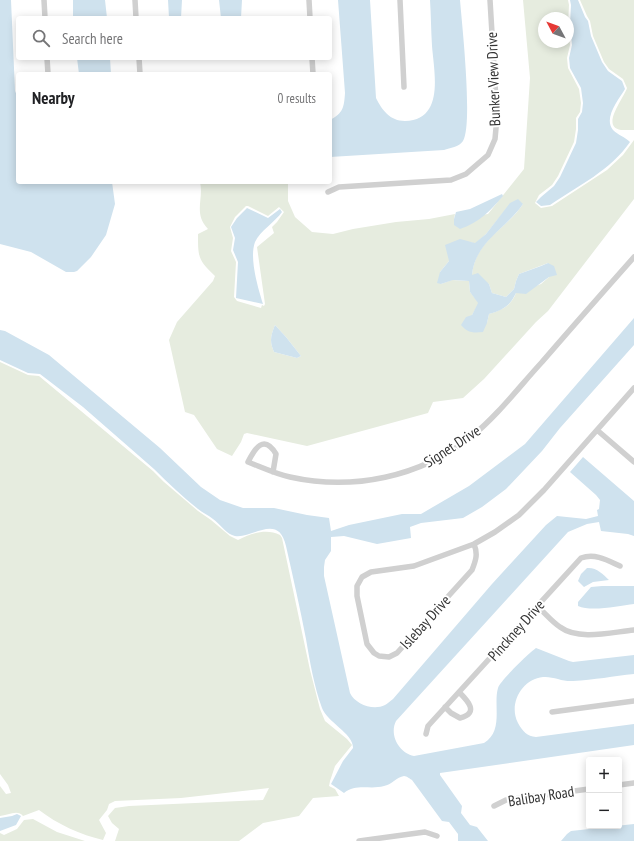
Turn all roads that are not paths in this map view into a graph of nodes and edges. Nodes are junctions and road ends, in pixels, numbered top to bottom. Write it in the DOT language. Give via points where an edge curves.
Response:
graph roads {
  1 [pos="44,0"];
  2 [pos="135,0"];
  3 [pos="309,0"];
  4 [pos="400,0"];
  5 [pos="490,0"];
  6 [pos="45,16"];
  7 [pos="136,16"];
  8 [pos="310,16"];
  9 [pos="47,60"];
  10 [pos="139,60"];
  11 [pos="312,60"];
  12 [pos="48,72"];
  13 [pos="140,72"];
  14 [pos="313,72"];
  15 [pos="404,87"];
  16 [pos="328,192"];
  17 [pos="634,257"];
  18 [pos="634,388"];
  19 [pos="597,430"];
  20 [pos="634,462"];
  21 [pos="273,472"];
  22 [pos="474,544"];
  23 [pos="620,566"];
  24 [pos="537,606"];
  25 [pos="634,630"];
  26 [pos="459,692"];
  27 [pos="634,700"];
  28 [pos="445,707"];
  29 [pos="552,712"];
  30 [pos="426,734"];
  31 [pos="634,783"];
  32 [pos="622,785"];
  33 [pos="586,789"];
  34 [pos="494,806"];
  35 [pos="437,836"];
  36 [pos="359,841"];
  1 -- 6 [label="street"];
  2 -- 7 [label="street"];
  3 -- 8 [label="street"];
  4 -- 15 [label="street"];
  5 -- 16 [label="street, Bunker View Drive" via="497,117 495,139 488,155 466,174 451,180 339,187"];
  9 -- 12 [label="street"];
  10 -- 13 [label="street"];
  11 -- 14 [label="street"];
  17 -- 21 [label="street, Signet Drive" via="496,414 470,438 453,449 414,470 375,480 323,482"];
  18 -- 19 [label="street, Islebay Drive"];
  19 -- 20 [label="street"];
  19 -- 22 [label="street, Islebay Drive" via="519,515"];
  21 -- 21 [label="street, Signet Drive" via="248,462 257,446 262,444 273,448 276,454"];
  22 -- 22 [label="street, Islebay Drive" via="414,566 371,572 362,577 357,586 356,596 366,644 374,653 389,657 397,653 472,570 477,558"];
  23 -- 24 [label="street, Pinckney Drive" via="603,558 581,558"];
  24 -- 25 [label="street" via="560,628 574,634"];
  24 -- 26 [label="street, Pinckney Drive"];
  26 -- 28 [label="street, Pinckney Drive"];
  26 -- 28 [label="street" via="470,703 471,709 468,714 465,717 455,717"];
  27 -- 29 [label="street"];
  28 -- 30 [label="street, Pinckney Drive" via="428,726"];
  31 -- 32 [label="street"];
  33 -- 34 [label="street, Balibay Road" via="506,800"];
  35 -- 36 [label="street" via="425,832"];
}
